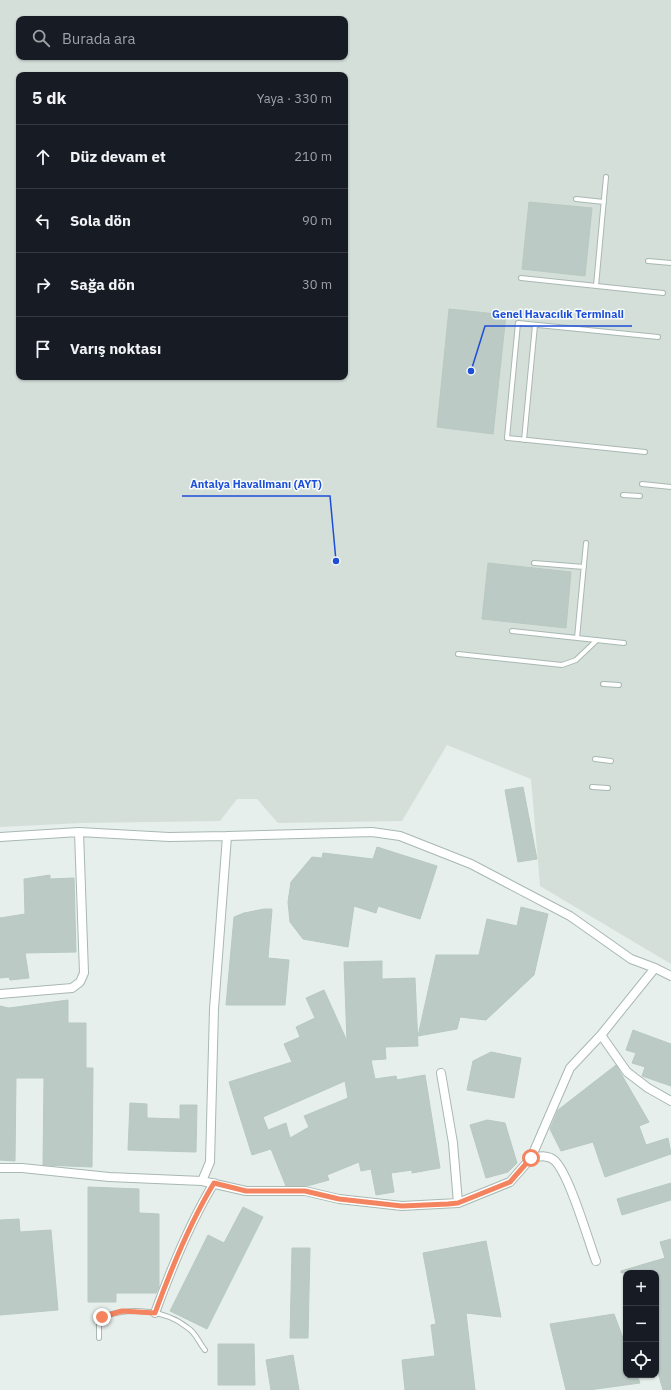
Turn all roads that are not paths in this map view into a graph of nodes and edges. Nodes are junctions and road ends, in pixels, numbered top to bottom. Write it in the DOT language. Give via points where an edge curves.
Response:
graph roads {
  1 [pos="606,177"];
  2 [pos="576,199"];
  3 [pos="604,202"];
  4 [pos="648,261"];
  5 [pos="671,263"];
  6 [pos="521,278"];
  7 [pos="596,286"];
  8 [pos="663,293"];
  9 [pos="536,325"];
  10 [pos="658,337"];
  11 [pos="524,440"];
  12 [pos="645,452"];
  13 [pos="642,484"];
  14 [pos="671,487"];
  15 [pos="623,495"];
  16 [pos="640,496"];
  17 [pos="586,543"];
  18 [pos="534,563"];
  19 [pos="584,567"];
  20 [pos="512,631"];
  21 [pos="577,638"];
  22 [pos="596,640"];
  23 [pos="624,643"];
  24 [pos="458,654"];
  25 [pos="603,684"];
  26 [pos="619,685"];
  27 [pos="595,759"];
  28 [pos="611,761"];
  29 [pos="592,787"];
  30 [pos="608,788"];
  31 [pos="79,832"];
  32 [pos="227,836"];
  33 [pos="0,837"];
  34 [pos="655,968"];
  35 [pos="671,976"];
  36 [pos="0,994"];
  37 [pos="602,1035"];
  38 [pos="440,1074"];
  39 [pos="671,1101"];
  40 [pos="531,1158"];
  41 [pos="0,1168"];
  42 [pos="202,1181"];
  43 [pos="214,1183"];
  44 [pos="458,1203"];
  45 [pos="596,1261"];
  46 [pos="155,1313"];
  47 [pos="99,1338"];
  48 [pos="205,1350"];
  1 -- 3 [label="lane"];
  2 -- 3 [label="lane"];
  3 -- 7 [label="lane"];
  4 -- 5 [label="lane"];
  6 -- 7 [label="lane"];
  7 -- 8 [label="lane"];
  9 -- 10 [label="lane"];
  9 -- 11 [label="lane"];
  9 -- 11 [label="lane" via="518,324 507,438"];
  11 -- 12 [label="lane"];
  13 -- 14 [label="lane"];
  15 -- 16 [label="lane"];
  17 -- 19 [label="lane"];
  18 -- 19 [label="lane"];
  19 -- 21 [label="lane"];
  20 -- 21 [label="lane"];
  21 -- 22 [label="lane"];
  22 -- 23 [label="lane"];
  22 -- 24 [label="lane" via="576,660 562,665"];
  25 -- 26 [label="lane"];
  27 -- 28 [label="lane"];
  29 -- 30 [label="lane"];
  31 -- 32 [label="street" via="169,837"];
  31 -- 33 [label="street"];
  31 -- 36 [label="street" via="84,973 80,982 72,988"];
  32 -- 34 [label="street" via="372,832 400,836 471,864 570,916 631,960"];
  32 -- 42 [label="street" via="214,1009 210,1162"];
  34 -- 35 [label="street"];
  34 -- 37 [label="street"];
  37 -- 39 [label="street" via="627,1072"];
  37 -- 40 [label="street" via="570,1068"];
  38 -- 44 [label="street" via="453,1143"];
  40 -- 44 [label="street" via="510,1182"];
  40 -- 45 [label="street" via="543,1156 553,1159 563,1172"];
  41 -- 42 [label="street" via="22,1168 109,1178"];
  42 -- 43 [label="street"];
  43 -- 44 [label="street" via="246,1191 305,1191 339,1199 402,1206"];
  43 -- 46 [label="street" via="173,1264"];
  46 -- 47 [label="lane" via="122,1311 102,1317 98,1323"];
  46 -- 48 [label="lane" via="188,1327"];
}
